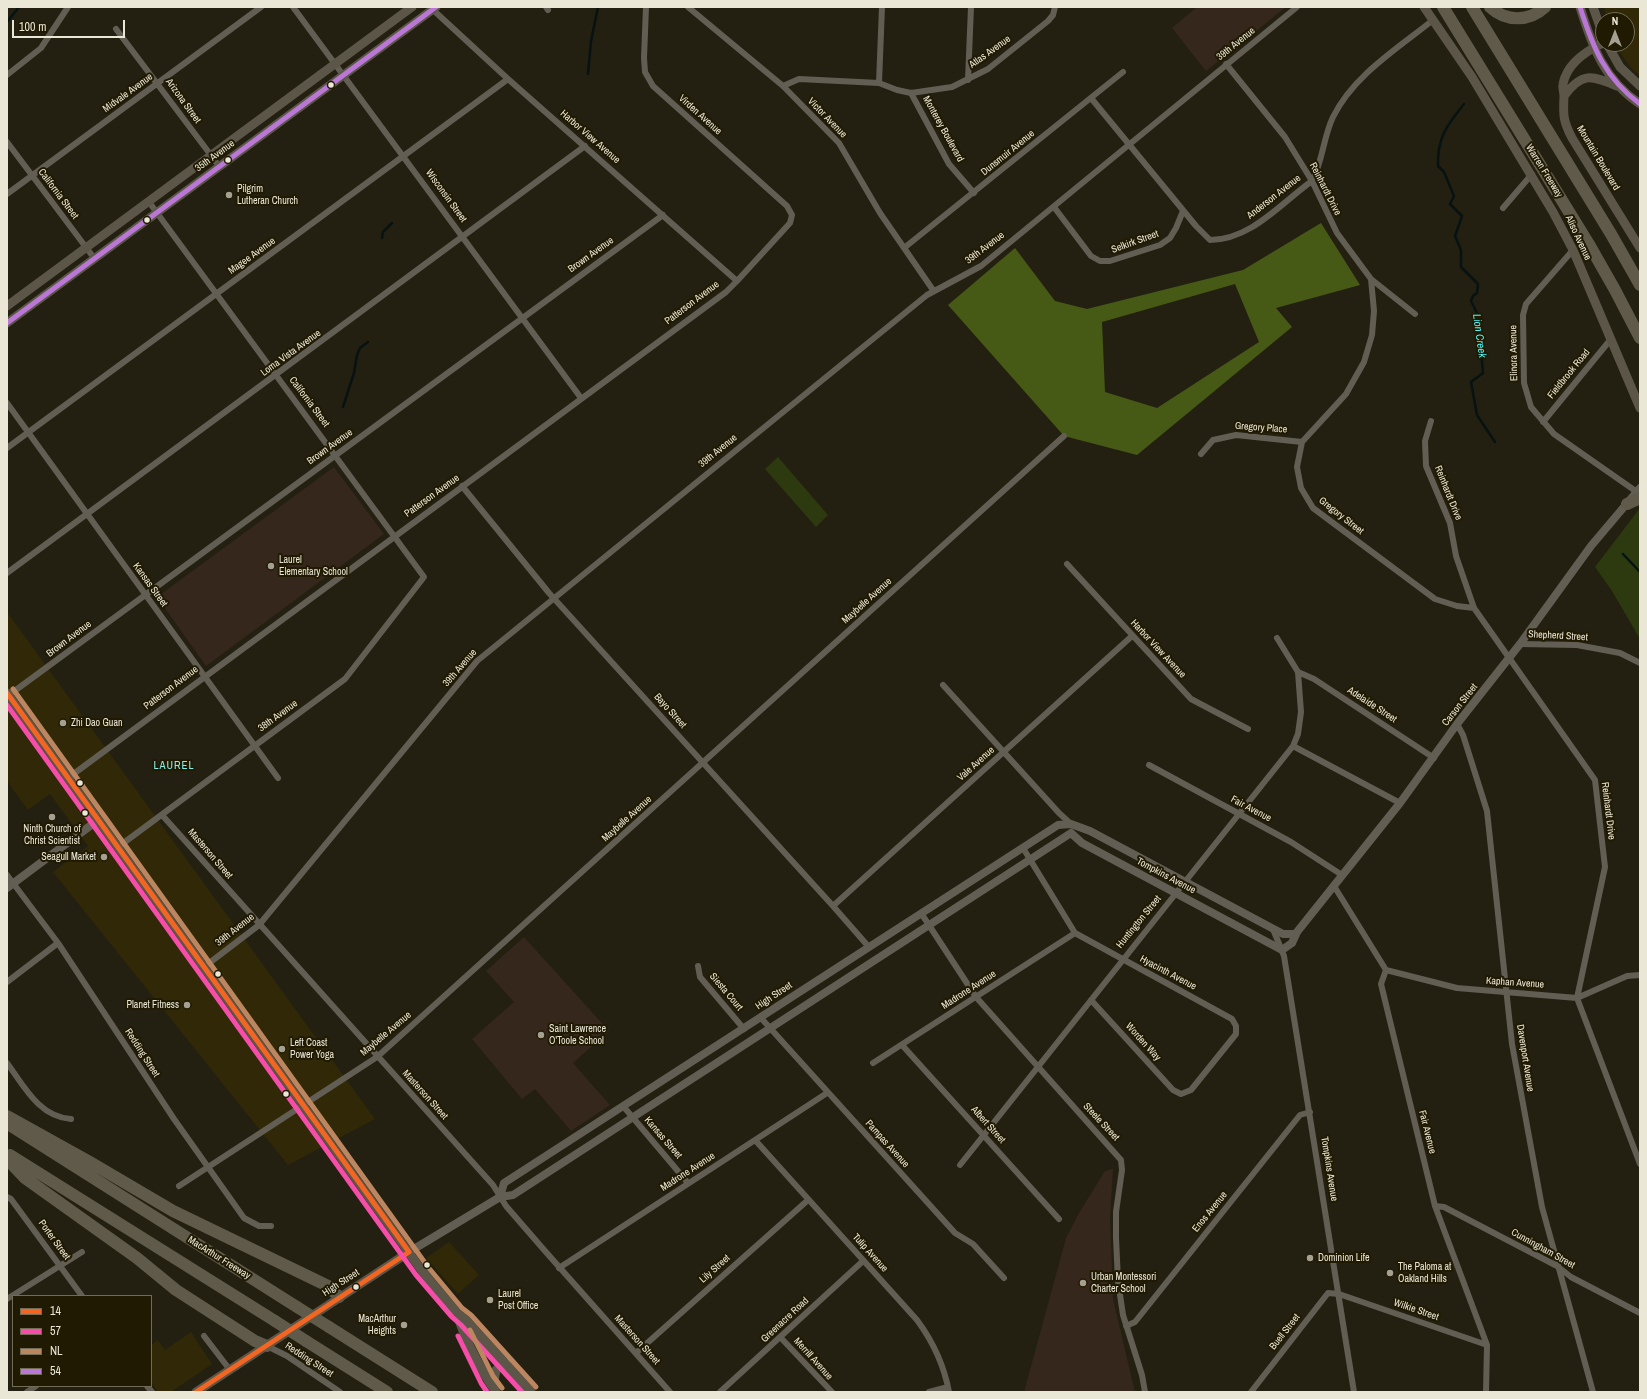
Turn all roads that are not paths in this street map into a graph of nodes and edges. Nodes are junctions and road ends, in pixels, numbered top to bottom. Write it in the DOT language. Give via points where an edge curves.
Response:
graph roads {
  1 [pos="68,7"];
  2 [pos="261,7"];
  3 [pos="293,7"];
  4 [pos="412,7"];
  5 [pos="646,7"];
  6 [pos="688,7"];
  7 [pos="882,7"];
  8 [pos="971,7"];
  9 [pos="1055,7"];
  10 [pos="1297,7"];
  11 [pos="1424,7"];
  12 [pos="1443,7"];
  13 [pos="1472,7"];
  14 [pos="1490,7"];
  15 [pos="1545,7"];
  16 [pos="1580,7"];
  17 [pos="433,8"];
  18 [pos="1433,20"];
  19 [pos="116,29"];
  20 [pos="1593,48"];
  21 [pos="1612,52"];
  22 [pos="336,63"];
  23 [pos="1226,64"];
  24 [pos="1123,72"];
  25 [pos="344,74"];
  26 [pos="7,75"];
  27 [pos="508,79"];
  28 [pos="968,80"];
  29 [pos="879,83"];
  30 [pos="158,84"];
  31 [pos="782,86"];
  32 [pos="1640,86"];
  33 [pos="1620,87"];
  34 [pos="911,93"];
  35 [pos="1564,96"];
  36 [pos="1091,98"];
  37 [pos="1640,104"];
  38 [pos="7,142"];
  39 [pos="1128,144"];
  40 [pos="585,146"];
  41 [pos="211,156"];
  42 [pos="404,157"];
  43 [pos="219,166"];
  44 [pos="1532,174"];
  45 [pos="31,175"];
  46 [pos="1312,181"];
  47 [pos="974,193"];
  48 [pos="7,194"];
  49 [pos="149,202"];
  50 [pos="1054,207"];
  51 [pos="1503,208"];
  52 [pos="1183,211"];
  53 [pos="156,212"];
  54 [pos="663,215"];
  55 [pos="792,215"];
  56 [pos="1637,236"];
  57 [pos="464,237"];
  58 [pos="86,248"];
  59 [pos="904,248"];
  60 [pos="1640,248"];
  61 [pos="1573,250"];
  62 [pos="94,258"];
  63 [pos="1371,279"];
  64 [pos="737,281"];
  65 [pos="1640,285"];
  66 [pos="933,290"];
  67 [pos="215,294"];
  68 [pos="7,306"];
  69 [pos="1415,314"];
  70 [pos="523,318"];
  71 [pos="7,323"];
  72 [pos="1640,338"];
  73 [pos="1611,339"];
  74 [pos="276,375"];
  75 [pos="581,398"];
  76 [pos="7,403"];
  77 [pos="1640,408"];
  78 [pos="1431,421"];
  79 [pos="1543,422"];
  80 [pos="28,433"];
  81 [pos="1064,436"];
  82 [pos="1302,442"];
  83 [pos="7,448"];
  84 [pos="1201,454"];
  85 [pos="336,456"];
  86 [pos="462,486"];
  87 [pos="1639,493"];
  88 [pos="1627,504"];
  89 [pos="87,514"];
  90 [pos="394,536"];
  91 [pos="1067,564"];
  92 [pos="7,574"];
  93 [pos="424,577"];
  94 [pos="145,596"];
  95 [pos="554,598"];
  96 [pos="1474,608"];
  97 [pos="1132,636"];
  98 [pos="1277,638"];
  99 [pos="1520,644"];
  100 [pos="1510,658"];
  101 [pos="1640,663"];
  102 [pos="1298,672"];
  103 [pos="204,677"];
  104 [pos="943,685"];
  105 [pos="8,694"];
  106 [pos="1457,724"];
  107 [pos="1248,729"];
  108 [pos="254,746"];
  109 [pos="1293,746"];
  110 [pos="1004,752"];
  111 [pos="1434,758"];
  112 [pos="703,762"];
  113 [pos="1149,765"];
  114 [pos="68,778"];
  115 [pos="278,778"];
  116 [pos="1400,803"];
  117 [pos="1239,814"];
  118 [pos="162,815"];
  119 [pos="98,820"];
  120 [pos="1071,824"];
  121 [pos="1071,833"];
  122 [pos="118,847"];
  123 [pos="1023,848"];
  124 [pos="1030,859"];
  125 [pos="1342,874"];
  126 [pos="7,875"];
  127 [pos="1185,882"];
  128 [pos="10,885"];
  129 [pos="1334,886"];
  130 [pos="1176,892"];
  131 [pos="833,906"];
  132 [pos="921,913"];
  133 [pos="259,925"];
  134 [pos="929,926"];
  135 [pos="1273,929"];
  136 [pos="1075,933"];
  137 [pos="1295,934"];
  138 [pos="58,943"];
  139 [pos="868,946"];
  140 [pos="1282,950"];
  141 [pos="1122,960"];
  142 [pos="698,966"];
  143 [pos="204,967"];
  144 [pos="1386,970"];
  145 [pos="1640,974"];
  146 [pos="7,982"];
  147 [pos="1506,992"];
  148 [pos="976,997"];
  149 [pos="1577,998"];
  150 [pos="1092,1000"];
  151 [pos="761,1018"];
  152 [pos="744,1029"];
  153 [pos="770,1029"];
  154 [pos="902,1045"];
  155 [pos="377,1057"];
  156 [pos="7,1063"];
  157 [pos="873,1063"];
  158 [pos="1037,1069"];
  159 [pos="828,1093"];
  160 [pos="1181,1094"];
  161 [pos="304,1105"];
  162 [pos="623,1106"];
  163 [pos="1310,1112"];
  164 [pos="7,1116"];
  165 [pos="631,1117"];
  166 [pos="71,1119"];
  167 [pos="7,1124"];
  168 [pos="985,1136"];
  169 [pos="755,1140"];
  170 [pos="7,1154"];
  171 [pos="7,1159"];
  172 [pos="1640,1164"];
  173 [pos="960,1165"];
  174 [pos="208,1167"];
  175 [pos="688,1183"];
  176 [pos="180,1186"];
  177 [pos="7,1197"];
  178 [pos="500,1197"];
  179 [pos="808,1200"];
  180 [pos="1435,1206"];
  181 [pos="1059,1219"];
  182 [pos="271,1226"];
  183 [pos="82,1252"];
  184 [pos="409,1252"];
  185 [pos="863,1261"];
  186 [pos="60,1265"];
  187 [pos="1557,1266"];
  188 [pos="559,1268"];
  189 [pos="1004,1278"];
  190 [pos="1339,1294"];
  191 [pos="13,1295"];
  192 [pos="81,1295"];
  193 [pos="340,1297"];
  194 [pos="457,1313"];
  195 [pos="1640,1313"];
  196 [pos="1126,1326"];
  197 [pos="204,1336"];
  198 [pos="781,1338"];
  199 [pos="306,1341"];
  200 [pos="1487,1345"];
  201 [pos="267,1346"];
  202 [pos="636,1353"];
  203 [pos="506,1363"];
  204 [pos="230,1370"];
  205 [pos="948,1389"];
  206 [pos="196,1392"];
  207 [pos="340,1392"];
  208 [pos="374,1392"];
  209 [pos="387,1392"];
  210 [pos="432,1392"];
  211 [pos="495,1392"];
  212 [pos="531,1392"];
  213 [pos="670,1392"];
  214 [pos="720,1392"];
  215 [pos="832,1392"];
  216 [pos="930,1392"];
  217 [pos="1145,1392"];
  218 [pos="1251,1392"];
  219 [pos="1354,1392"];
  220 [pos="1486,1392"];
  221 [pos="1593,1392"];
  1 -- 26 [label="street" via="41,48"];
  2 -- 30 [label="street, Midvale Avenue"];
  3 -- 22 [label="street, Wisconsin Street"];
  4 -- 22 [label="main road, 35th Avenue"];
  5 -- 55 [label="street, Virden Avenue" via="645,72 653,86 787,206"];
  6 -- 31 [label="street, Victor Avenue"];
  7 -- 29 [label="street"];
  8 -- 28 [label="street"];
  9 -- 28 [label="street, Atlas Avenue" via="1048,21 988,69"];
  10 -- 23 [label="street, 39th Avenue"];
  11 -- 18 [label="main road, Aliso Avenue"];
  12 -- 72 [label="highway, Warren Freeway" via="1594,252"];
  13 -- 65 [label="highway"];
  14 -- 15 [label="highway" via="1506,17 1522,18 1538,13"];
  16 -- 20 [label="main road"];
  17 -- 25 [label="main road, 35th Avenue"];
  17 -- 27 [label="street, Harbor View Avenue"];
  18 -- 44 [label="main road, Aliso Avenue"];
  18 -- 46 [label="street, Anderson Avenue" via="1372,68 1349,91 1329,125 1318,170"];
  19 -- 30 [label="street, Arizona Street"];
  20 -- 33 [label="main road" via="1605,69"];
  20 -- 35 [label="main road, Mountain Boulevard" via="1579,57 1568,71 1563,85"];
  21 -- 32 [label="main road" via="1620,67"];
  22 -- 25 [label="street, Wisconsin Street"];
  22 -- 41 [label="main road, 35th Avenue"];
  23 -- 39 [label="street, 39th Avenue"];
  23 -- 46 [label="street, Reinhardt Drive" via="1286,138"];
  24 -- 36 [label="street, Dunsmuir Avenue"];
  25 -- 42 [label="street, Wisconsin Street"];
  25 -- 43 [label="main road, 35th Avenue"];
  27 -- 40 [label="street, Harbor View Avenue"];
  27 -- 42 [label="street, Magee Avenue"];
  28 -- 34 [label="street, Atlas Avenue" via="952,88"];
  29 -- 31 [label="street, Atlas Avenue" via="799,79"];
  29 -- 34 [label="street, Atlas Avenue"];
  30 -- 41 [label="street, Arizona Street"];
  30 -- 45 [label="street, Midvale Avenue"];
  31 -- 59 [label="street, Victor Avenue" via="839,143"];
  33 -- 35 [label="main road" via="1596,78 1584,78 1574,83"];
  33 -- 37 [label="main road"];
  34 -- 47 [label="street, Monterey Boulevard" via="949,164"];
  35 -- 56 [label="main road, Mountain Boulevard" via="1562,111 1566,126"];
  36 -- 39 [label="street"];
  36 -- 47 [label="street, Dunsmuir Avenue"];
  38 -- 45 [label="street, California Street"];
  39 -- 50 [label="street, 39th Avenue"];
  39 -- 52 [label="street"];
  40 -- 54 [label="street, Harbor View Avenue"];
  40 -- 57 [label="street, Loma Vista Avenue"];
  41 -- 43 [label="street, Arizona Street"];
  41 -- 49 [label="main road, 35th Avenue"];
  42 -- 57 [label="street, Wisconsin Street"];
  42 -- 67 [label="street, Magee Avenue"];
  43 -- 53 [label="main road, 35th Avenue"];
  44 -- 51 [label="street"];
  44 -- 61 [label="main road, Aliso Avenue"];
  45 -- 48 [label="street, Midvale Avenue"];
  45 -- 58 [label="street, California Street"];
  46 -- 52 [label="street, Anderson Avenue" via="1253,227 1223,240 1210,240"];
  46 -- 63 [label="street, Reinhardt Drive" via="1337,233"];
  47 -- 59 [label="street, Dunsmuir Avenue"];
  49 -- 53 [label="street, California Street"];
  49 -- 58 [label="main road, 35th Avenue"];
  50 -- 52 [label="street, Selkirk Street" via="1091,256 1100,261 1110,261 1160,245 1170,238"];
  50 -- 66 [label="street, 39th Avenue" via="981,266"];
  53 -- 62 [label="main road, 35th Avenue"];
  53 -- 67 [label="street, California Street"];
  54 -- 64 [label="street, Harbor View Avenue"];
  54 -- 70 [label="street, Brown Avenue"];
  55 -- 64 [label="street, Patterson Avenue" via="790,223"];
  56 -- 60 [label="main road, Mountain Boulevard"];
  57 -- 70 [label="street, Wisconsin Street"];
  57 -- 74 [label="street, Loma Vista Avenue"];
  58 -- 62 [label="street, California Street"];
  58 -- 68 [label="main road, 35th Avenue"];
  59 -- 66 [label="street, Victor Avenue"];
  61 -- 73 [label="main road, Aliso Avenue"];
  61 -- 79 [label="street, Elinora Avenue" via="1526,304 1523,316 1524,383 1531,407"];
  62 -- 71 [label="main road, 35th Avenue"];
  63 -- 69 [label="street, Reinhardt Drive"];
  63 -- 82 [label="street" via="1374,311 1372,335 1364,362 1346,394"];
  64 -- 75 [label="street, Patterson Avenue"];
  66 -- 95 [label="street, 39th Avenue"];
  67 -- 74 [label="street, California Street"];
  67 -- 80 [label="street, Magee Avenue"];
  70 -- 75 [label="street, Wisconsin Street"];
  70 -- 85 [label="street, Brown Avenue"];
  73 -- 77 [label="main road, Aliso Avenue"];
  73 -- 79 [label="street, Fieldbrook Road"];
  74 -- 85 [label="street, California Street"];
  74 -- 89 [label="street, Loma Vista Avenue"];
  75 -- 86 [label="street, Patterson Avenue"];
  76 -- 80 [label="street, Kansas Street"];
  78 -- 96 [label="street, Reinhardt Drive" via="1425,441 1426,466 1450,523 1456,556"];
  79 -- 87 [label="street, Elinora Avenue" via="1554,434"];
  80 -- 83 [label="street, Magee Avenue"];
  80 -- 89 [label="street, Kansas Street"];
  81 -- 112 [label="street, Maybelle Avenue"];
  82 -- 84 [label="street, Gregory Place" via="1236,435 1213,440"];
  82 -- 96 [label="street, Gregory Street" via="1297,467 1301,488 1313,508 1435,599"];
  85 -- 90 [label="street, California Street"];
  85 -- 94 [label="street, Brown Avenue"];
  86 -- 90 [label="street, Patterson Avenue"];
  86 -- 95 [label="street, Bayo Street"];
  87 -- 88 [label="highway"];
  88 -- 99 [label="street, Carson Street" via="1591,546"];
  89 -- 92 [label="street, Loma Vista Avenue"];
  89 -- 94 [label="street, Kansas Street"];
  90 -- 93 [label="street, California Street"];
  90 -- 103 [label="street, Patterson Avenue"];
  91 -- 97 [label="street, Harbor View Avenue"];
  93 -- 108 [label="street, 38th Avenue" via="345,679"];
  94 -- 103 [label="street, Kansas Street"];
  94 -- 105 [label="street, Brown Avenue"];
  95 -- 112 [label="street, Bayo Street"];
  95 -- 133 [label="street, 39th Avenue" via="477,661"];
  96 -- 100 [label="street, Reinhardt Drive"];
  97 -- 107 [label="street, Harbor View Avenue" via="1191,699"];
  97 -- 110 [label="street, Vale Avenue"];
  98 -- 102 [label="street, Huntington Street"];
  99 -- 100 [label="street, Carson Street"];
  99 -- 101 [label="street, Shepherd Street" via="1577,645 1620,653"];
  100 -- 106 [label="street, Carson Street"];
  100 -- 149 [label="street, Reinhardt Drive" via="1595,780 1605,867"];
  102 -- 109 [label="street, Huntington Street" via="1301,712 1298,734"];
  102 -- 111 [label="street, Adelaide Street" via="1314,679"];
  103 -- 108 [label="street, Kansas Street"];
  103 -- 114 [label="street, Patterson Avenue"];
  104 -- 110 [label="street, Tompkins Avenue"];
  105 -- 114 [label="main road"];
  106 -- 111 [label="street, Carson Street"];
  106 -- 147 [label="street, Davenport Avenue" via="1463,735 1487,811"];
  108 -- 115 [label="street, Kansas Street"];
  108 -- 118 [label="street, 38th Avenue"];
  109 -- 116 [label="street"];
  109 -- 117 [label="street, Huntington Street"];
  110 -- 120 [label="street, Tompkins Avenue"];
  110 -- 131 [label="street, Vale Avenue"];
  111 -- 116 [label="street, Carson Street"];
  112 -- 131 [label="street, Bayo Street"];
  112 -- 155 [label="street, Maybelle Avenue"];
  113 -- 117 [label="street, Fair Avenue"];
  114 -- 119 [label="main road"];
  116 -- 125 [label="street, Carson Street"];
  117 -- 125 [label="street, Fair Avenue"];
  117 -- 127 [label="street, Huntington Street"];
  118 -- 122 [label="street, 38th Avenue"];
  118 -- 133 [label="street, Masterson Street"];
  119 -- 122 [label="main road"];
  119 -- 128 [label="street"];
  120 -- 121 [label="street"];
  120 -- 123 [label="street, High Street" via="1058,825"];
  120 -- 127 [label="street, Tompkins Avenue" via="1090,831"];
  121 -- 124 [label="street, High Street"];
  121 -- 130 [label="street, Tompkins Avenue" via="1082,843"];
  122 -- 143 [label="main road"];
  123 -- 124 [label="street, Hyacinth Avenue"];
  123 -- 132 [label="street, High Street"];
  124 -- 134 [label="street, High Street"];
  124 -- 136 [label="street, Hyacinth Avenue"];
  125 -- 129 [label="street, Carson Street"];
  126 -- 128 [label="street, Redding Street"];
  127 -- 130 [label="street, Huntington Street"];
  127 -- 135 [label="street, Tompkins Avenue"];
  128 -- 138 [label="street, Redding Street"];
  129 -- 137 [label="street, Carson Street"];
  129 -- 144 [label="street"];
  130 -- 140 [label="street, Tompkins Avenue"];
  130 -- 141 [label="street, Huntington Street"];
  131 -- 139 [label="street, Bayo Street"];
  132 -- 134 [label="street, Steele Street"];
  132 -- 139 [label="street, High Street"];
  133 -- 143 [label="street, 39th Avenue"];
  133 -- 155 [label="street, Masterson Street"];
  134 -- 148 [label="street, Steele Street"];
  134 -- 153 [label="street, High Street"];
  135 -- 137 [label="street, Tompkins Avenue" via="1283,934"];
  135 -- 140 [label="street, Tompkins Avenue"];
  136 -- 141 [label="street, Hyacinth Avenue"];
  136 -- 148 [label="street, Madrone Avenue"];
  137 -- 140 [label="street" via="1292,943"];
  138 -- 146 [label="street"];
  138 -- 174 [label="street, Redding Street"];
  139 -- 151 [label="street, High Street"];
  140 -- 163 [label="street, Tompkins Avenue"];
  141 -- 150 [label="street, Huntington Street"];
  141 -- 160 [label="street, Hyacinth Avenue" via="1232,1019 1236,1026 1236,1034 1228,1045 1191,1090"];
  142 -- 152 [label="street, Siesta Court" via="700,977"];
  143 -- 161 [label="main road"];
  144 -- 147 [label="street, Kaphan Avenue" via="1457,988"];
  144 -- 180 [label="street, Fair Avenue" via="1381,984"];
  145 -- 149 [label="street, Kaphan Avenue" via="1627,976"];
  147 -- 149 [label="street, Kaphan Avenue"];
  147 -- 187 [label="street, Davenport Avenue" via="1512,1044 1539,1191"];
  148 -- 154 [label="street, Madrone Avenue"];
  148 -- 158 [label="street, Steele Street"];
  149 -- 172 [label="street"];
  150 -- 158 [label="street, Huntington Street"];
  150 -- 160 [label="street, Worden Way" via="1173,1090"];
  151 -- 152 [label="street, High Street"];
  151 -- 153 [label="street, Pampas Avenue"];
  152 -- 162 [label="street, High Street"];
  153 -- 159 [label="street, Pampas Avenue"];
  153 -- 165 [label="street, High Street"];
  154 -- 157 [label="street, Madrone Avenue"];
  154 -- 168 [label="street, Albert Street"];
  155 -- 161 [label="street, Maybelle Avenue"];
  155 -- 178 [label="street, Masterson Street" via="493,1185"];
  156 -- 166 [label="street" via="36,1103 56,1116"];
  158 -- 168 [label="street, Huntington Street"];
  158 -- 196 [label="street, Steele Street" via="1121,1160 1116,1212 1116,1259"];
  159 -- 169 [label="street, Madrone Avenue"];
  159 -- 189 [label="street, Pampas Avenue" via="955,1233 973,1244"];
  161 -- 174 [label="street, Maybelle Avenue"];
  161 -- 184 [label="main road"];
  162 -- 165 [label="street, Kansas Street"];
  162 -- 178 [label="street, High Street" via="504,1183"];
  163 -- 190 [label="street, Tompkins Avenue"];
  163 -- 196 [label="street, Enos Avenue" via="1300,1115 1134,1322"];
  164 -- 193 [label="highway" via="173,1211 328,1286"];
  165 -- 175 [label="street, Kansas Street"];
  165 -- 178 [label="street, High Street" via="513,1195"];
  167 -- 210 [label="highway, MacArthur Freeway, bridge"];
  168 -- 173 [label="street, Huntington Street"];
  168 -- 181 [label="street, Albert Street"];
  169 -- 175 [label="street, Madrone Avenue"];
  169 -- 179 [label="street, Tulip Avenue"];
  170 -- 199 [label="highway, bridge"];
  171 -- 201 [label="highway" via="25,1178 137,1258 176,1290 255,1341"];
  174 -- 176 [label="street, Maybelle Avenue"];
  174 -- 182 [label="street, Redding Street" via="244,1218 259,1226"];
  175 -- 188 [label="street, Madrone Avenue"];
  177 -- 186 [label="street, Porter Street"];
  178 -- 184 [label="street, High Street"];
  178 -- 188 [label="street, Masterson Street"];
  179 -- 185 [label="street, Tulip Avenue"];
  179 -- 202 [label="street, Lily Street"];
  180 -- 187 [label="street, Cunningham Street" via="1444,1207"];
  180 -- 200 [label="street, Fair Avenue"];
  183 -- 186 [label="street"];
  184 -- 193 [label="main road, High Street"];
  184 -- 194 [label="main road"];
  185 -- 198 [label="street, Greenacre Road"];
  185 -- 205 [label="street, Tulip Avenue" via="927,1334 943,1367"];
  186 -- 191 [label="street"];
  186 -- 192 [label="street, Porter Street"];
  187 -- 195 [label="street, Cunningham Street"];
  187 -- 221 [label="street, Davenport Avenue"];
  188 -- 202 [label="street, Masterson Street"];
  190 -- 200 [label="street, Wilkie Street"];
  190 -- 218 [label="street, Buell Street" via="1328,1294"];
  190 -- 219 [label="street, Tompkins Avenue"];
  193 -- 201 [label="main road, High Street"];
  194 -- 203 [label="main road"];
  194 -- 211 [label="main road" via="460,1325"];
  196 -- 217 [label="street, Steele Street"];
  197 -- 204 [label="street"];
  198 -- 214 [label="street, Greenacre Road"];
  198 -- 215 [label="street, Merrill Avenue"];
  199 -- 208 [label="highway"];
  199 -- 209 [label="highway"];
  200 -- 220 [label="street, Fair Avenue"];
  201 -- 204 [label="main road, High Street"];
  201 -- 207 [label="street, Redding Street" via="287,1356"];
  202 -- 213 [label="street, Masterson Street"];
  203 -- 211 [label="main road" via="500,1366 494,1375"];
  203 -- 212 [label="main road"];
  204 -- 206 [label="main road, High Street"];
  205 -- 216 [label="street"];
}
